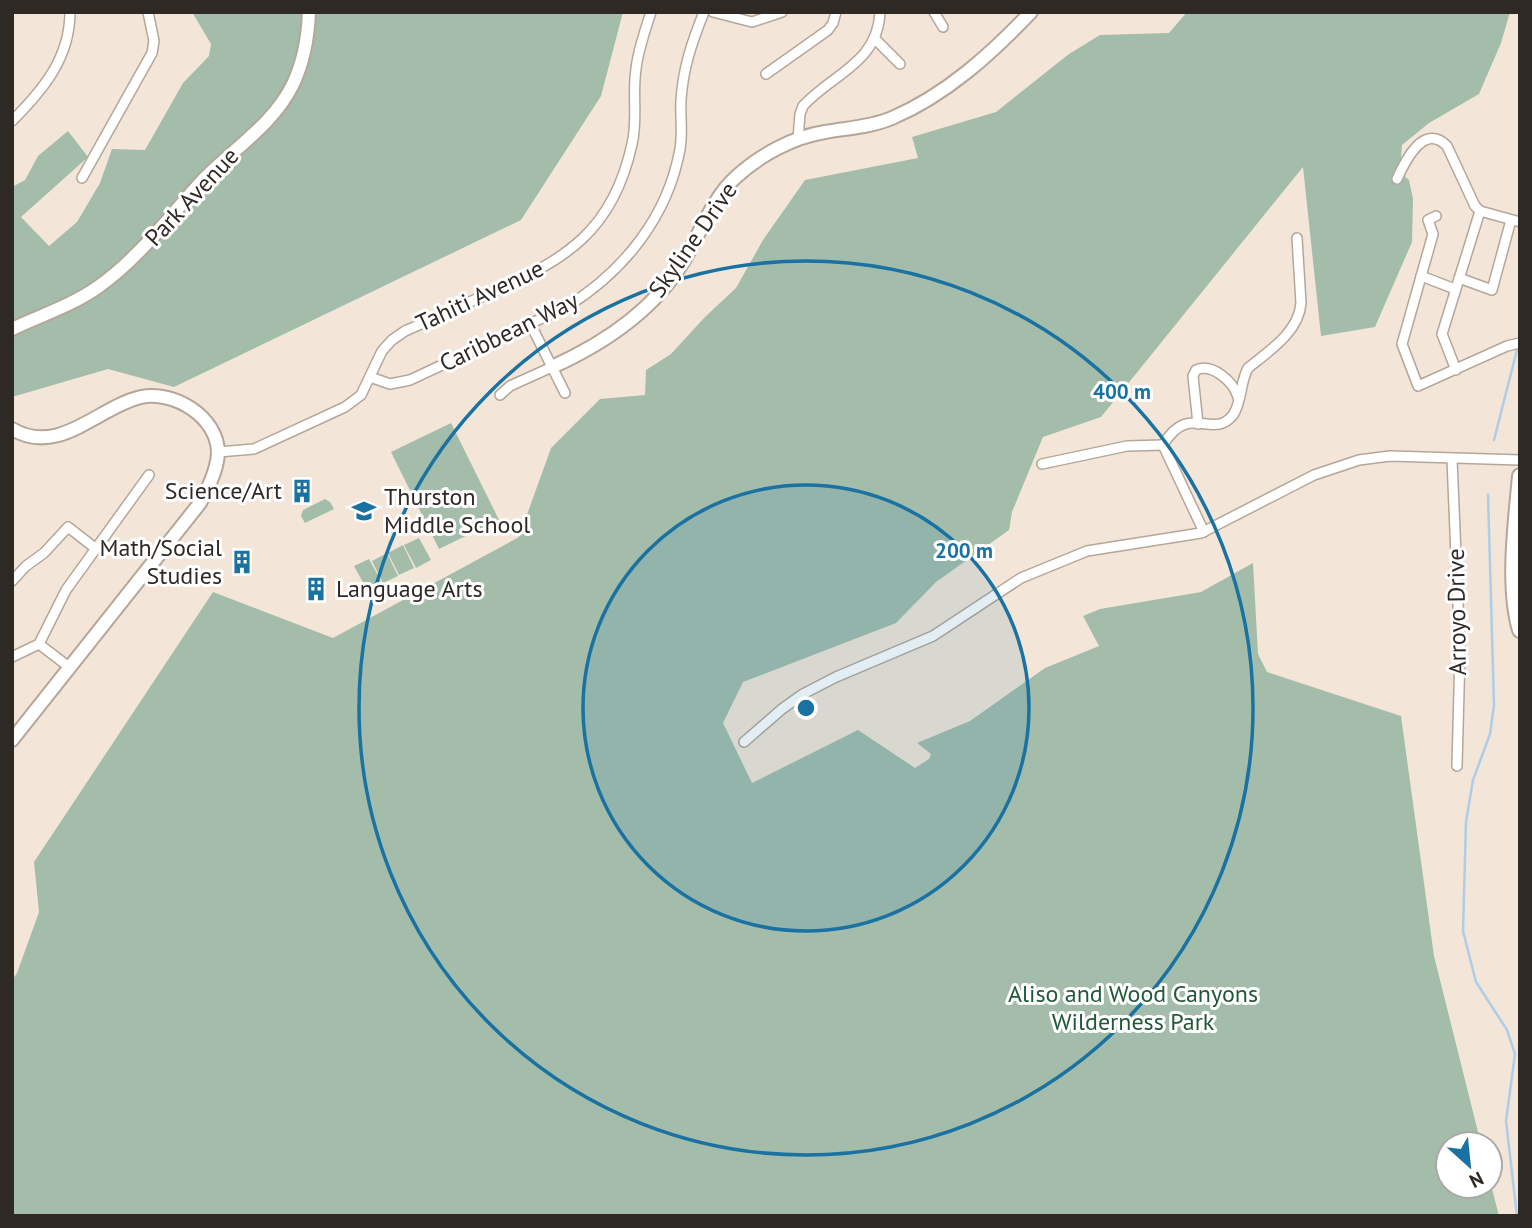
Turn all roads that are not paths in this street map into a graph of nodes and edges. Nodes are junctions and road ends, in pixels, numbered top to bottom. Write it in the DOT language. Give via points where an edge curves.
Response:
graph roads {
  1 [pos="70,12"];
  2 [pos="148,12"];
  3 [pos="309,12"];
  4 [pos="651,12"];
  5 [pos="704,12"];
  6 [pos="713,12"];
  7 [pos="782,12"];
  8 [pos="836,12"];
  9 [pos="880,12"];
  10 [pos="934,12"];
  11 [pos="1031,12"];
  12 [pos="943,27"];
  13 [pos="874,38"];
  14 [pos="900,64"];
  15 [pos="766,74"];
  16 [pos="12,121"];
  17 [pos="798,139"];
  18 [pos="82,178"];
  19 [pos="1397,179"];
  20 [pos="1480,211"];
  21 [pos="1436,216"];
  22 [pos="1516,221"];
  23 [pos="1297,238"];
  24 [pos="1421,276"];
  25 [pos="1459,278"];
  26 [pos="1455,289"];
  27 [pos="531,325"];
  28 [pos="12,329"];
  29 [pos="1516,344"];
  30 [pos="552,367"];
  31 [pos="1456,370"];
  32 [pos="370,377"];
  33 [pos="565,393"];
  34 [pos="500,395"];
  35 [pos="1238,397"];
  36 [pos="1198,425"];
  37 [pos="12,429"];
  38 [pos="1163,444"];
  39 [pos="218,452"];
  40 [pos="1452,458"];
  41 [pos="1520,460"];
  42 [pos="1042,464"];
  43 [pos="149,475"];
  44 [pos="1520,475"];
  45 [pos="1203,532"];
  46 [pos="95,548"];
  47 [pos="12,582"];
  48 [pos="1520,629"];
  49 [pos="39,644"];
  50 [pos="12,657"];
  51 [pos="69,667"];
  52 [pos="12,740"];
  53 [pos="744,742"];
  54 [pos="1457,766"];
  1 -- 16 [label="street" via="70,33 58,64"];
  2 -- 18 [label="street" via="152,53"];
  3 -- 28 [label="main road, Park Avenue" via="304,55 293,85 270,116 117,272 74,302"];
  4 -- 32 [label="street, Tahiti Avenue" via="636,69 629,160 593,229 562,258 538,272 405,331 382,351"];
  5 -- 27 [label="street, Caribbean Way" via="685,68 676,168 652,224 593,291"];
  6 -- 7 [label="street" via="752,22"];
  8 -- 15 [label="street" via="828,30"];
  9 -- 13 [label="street"];
  10 -- 12 [label="street"];
  11 -- 17 [label="main road, Skyline Drive" via="981,62 915,106 876,123"];
  13 -- 14 [label="street"];
  13 -- 17 [label="street" via="859,62 803,106"];
  17 -- 30 [label="main road, Skyline Drive" via="735,177 681,265 644,309 604,340"];
  19 -- 20 [label="street" via="1415,146 1442,140"];
  20 -- 22 [label="street"];
  20 -- 25 [label="street"];
  21 -- 24 [label="street" via="1428,220 1433,234"];
  22 -- 25 [label="street" via="1492,290"];
  23 -- 35 [label="street" via="1300,313 1295,325 1248,369"];
  24 -- 26 [label="street"];
  24 -- 31 [label="street" via="1402,344 1418,386"];
  25 -- 26 [label="street"];
  26 -- 31 [label="street" via="1442,334"];
  27 -- 30 [label="street"];
  27 -- 32 [label="street, Caribbean Way" via="410,380 390,384"];
  29 -- 31 [label="street"];
  30 -- 33 [label="street"];
  30 -- 34 [label="street, Skyline Drive"];
  32 -- 39 [label="street, Tahiti Avenue" via="361,395 345,407 254,449"];
  35 -- 36 [label="street" via="1225,422"];
  35 -- 36 [label="street" via="1216,372 1199,368 1193,376"];
  36 -- 38 [label="street" via="1179,426"];
  37 -- 39 [label="main road" via="28,436 54,437 139,397 164,397 175,399 206,420"];
  38 -- 42 [label="street" via="1127,446"];
  38 -- 45 [label="street"];
  39 -- 51 [label="main road" via="200,503"];
  40 -- 41 [label="street"];
  40 -- 45 [label="street" via="1390,456 1339,465"];
  40 -- 54 [label="street, Arroyo Drive" via="1460,652"];
  43 -- 46 [label="street"];
  44 -- 48 [label="main road" via="1515,530 1515,612"];
  45 -- 53 [label="street" via="1087,551 1021,578 933,636 803,694"];
  46 -- 47 [label="street" via="68,527"];
  46 -- 49 [label="street" via="66,590"];
  49 -- 50 [label="street"];
  49 -- 51 [label="street"];
  51 -- 52 [label="main road"];
}
